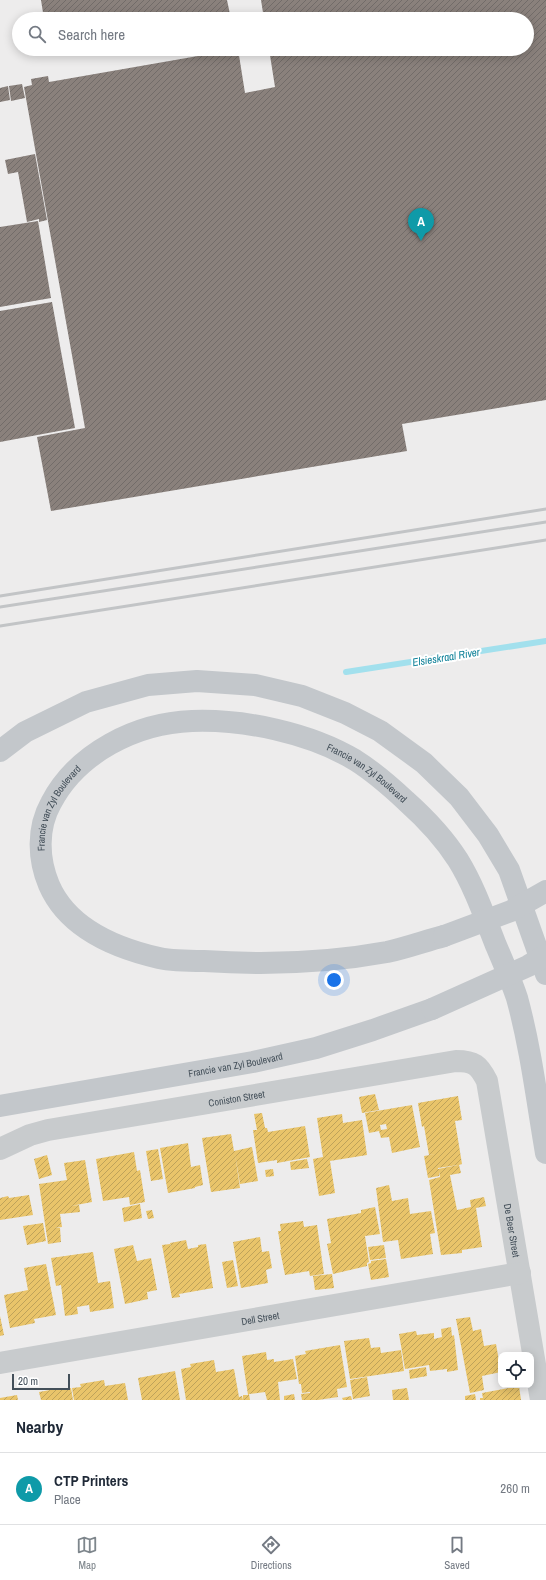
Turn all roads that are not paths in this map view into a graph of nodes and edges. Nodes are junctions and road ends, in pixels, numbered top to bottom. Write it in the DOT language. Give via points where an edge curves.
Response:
graph roads {
  1 [pos="0,751"];
  2 [pos="546,891"];
  3 [pos="546,955"];
  4 [pos="546,974"];
  5 [pos="475,1064"];
  6 [pos="0,1106"];
  7 [pos="0,1149"];
  8 [pos="546,1153"];
  9 [pos="520,1273"];
  10 [pos="0,1363"];
  11 [pos="541,1400"];
  1 -- 4 [label="main road" via="25,732 86,702 148,685 197,682 255,685 302,696 345,713 380,731 424,763 459,797 483,828 509,870"];
  2 -- 8 [label="main road, Francie van Zyl Boulevard, bridge" via="511,911 444,936 389,951 309,962 238,963 162,959 128,950 76,923 51,890 40,857 40,842 52,800 70,775 115,741 149,727 167,723 206,721 270,728 314,741 354,759 422,815 457,859 474,891 515,994 527,1041"];
  3 -- 6 [label="main road, Francie van Zyl Boulevard, bridge" via="528,966 432,1009 316,1048 253,1062"];
  5 -- 7 [label="street, Coniston Street" via="456,1061 48,1130"];
  5 -- 9 [label="street, De Beer Street" via="487,1081"];
  9 -- 10 [label="street, Dell Street"];
  9 -- 11 [label="street, De Beer Street"];
}
